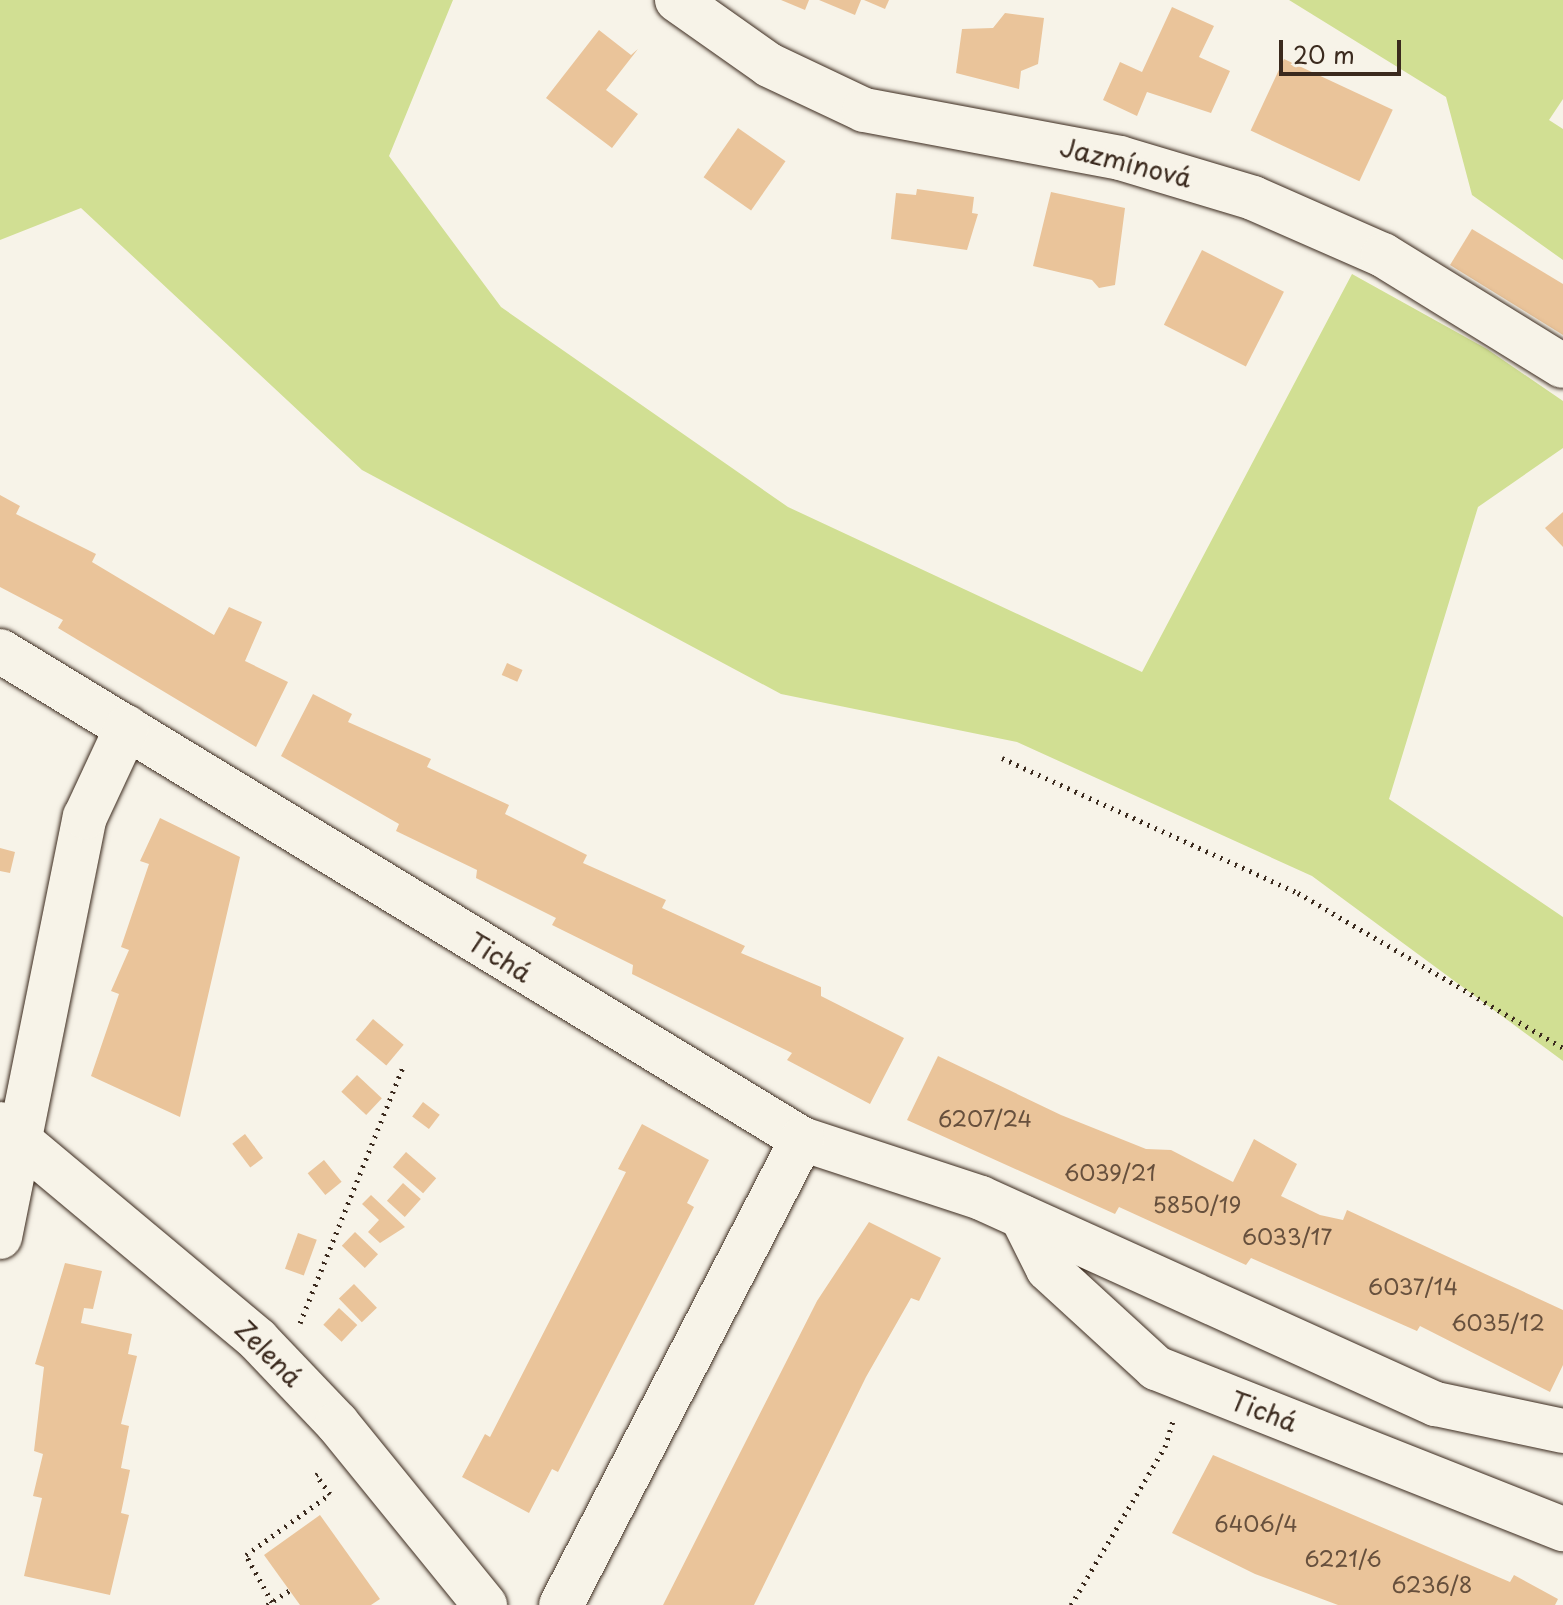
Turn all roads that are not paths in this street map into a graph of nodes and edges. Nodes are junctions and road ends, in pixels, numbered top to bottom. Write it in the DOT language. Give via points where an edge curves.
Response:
graph roads {
  1 [pos="677,0"];
  2 [pos="1563,366"];
  3 [pos="0,651"];
  4 [pos="127,727"];
  5 [pos="9,1130"];
  6 [pos="802,1139"];
  7 [pos="1022,1217"];
  8 [pos="0,1237"];
  9 [pos="1563,1431"];
  10 [pos="1563,1529"];
  11 [pos="485,1605"];
  12 [pos="561,1605"];
  1 -- 2 [label="street, Jazmínová" via="769,65 864,110 1120,158 1267,204 1383,255"];
  3 -- 4 [label="street, Tichá"];
  4 -- 5 [label="street" via="85,817"];
  4 -- 6 [label="street, Tichá"];
  5 -- 8 [label="street"];
  5 -- 11 [label="street, Zelená" via="189,1276 283,1365"];
  6 -- 7 [label="street, Tichá"];
  6 -- 12 [label="street"];
  7 -- 9 [label="street, Tichá" via="1436,1404"];
  7 -- 10 [label="street, Tichá" via="1048,1269 1133,1355"];
}
